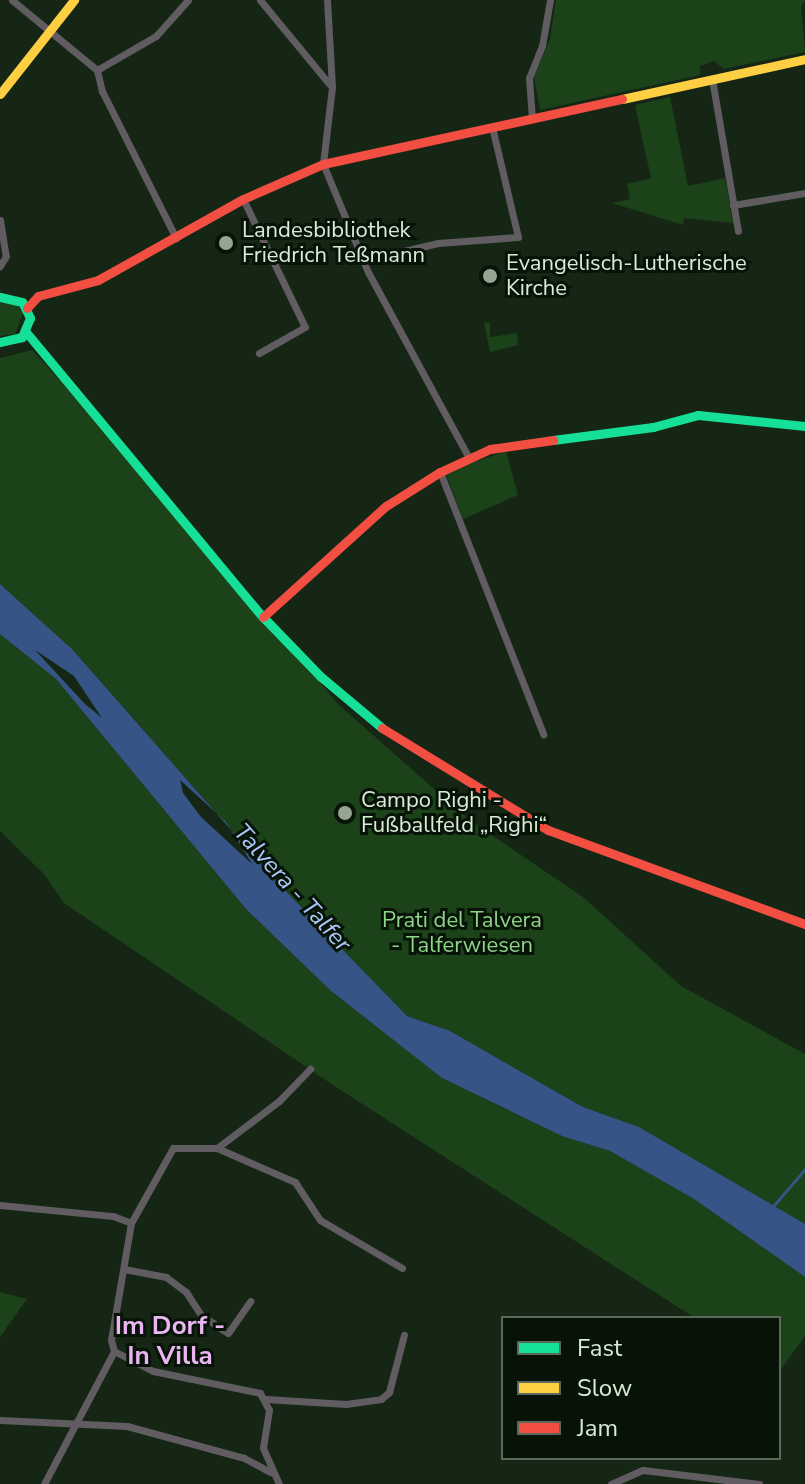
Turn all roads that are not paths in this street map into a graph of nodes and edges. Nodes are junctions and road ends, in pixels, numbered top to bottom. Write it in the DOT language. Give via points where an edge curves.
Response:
graph roads {
  1 [pos="12,0"];
  2 [pos="74,0"];
  3 [pos="188,0"];
  4 [pos="260,0"];
  5 [pos="327,0"];
  6 [pos="550,0"];
  7 [pos="51,29"];
  8 [pos="805,59"];
  9 [pos="97,70"];
  10 [pos="712,79"];
  11 [pos="332,87"];
  12 [pos="0,94"];
  13 [pos="532,119"];
  14 [pos="492,127"];
  15 [pos="323,164"];
  16 [pos="805,193"];
  17 [pos="243,199"];
  18 [pos="733,205"];
  19 [pos="0,220"];
  20 [pos="738,231"];
  21 [pos="176,238"];
  22 [pos="365,260"];
  23 [pos="0,266"];
  24 [pos="0,297"];
  25 [pos="27,308"];
  26 [pos="26,332"];
  27 [pos="0,342"];
  28 [pos="259,353"];
  29 [pos="805,426"];
  30 [pos="469,458"];
  31 [pos="440,472"];
  32 [pos="263,617"];
  33 [pos="543,734"];
  34 [pos="805,924"];
  35 [pos="310,1069"];
  36 [pos="217,1148"];
  37 [pos="0,1205"];
  38 [pos="131,1223"];
  39 [pos="402,1268"];
  40 [pos="124,1269"];
  41 [pos="250,1301"];
  42 [pos="404,1335"];
  43 [pos="114,1351"];
  44 [pos="266,1399"];
  45 [pos="0,1420"];
  46 [pos="73,1427"];
  47 [pos="263,1448"];
  48 [pos="244,1458"];
  49 [pos="270,1472"];
  50 [pos="44,1484"];
  51 [pos="279,1484"];
  52 [pos="611,1484"];
  53 [pos="759,1484"];
  1 -- 7 [label="street"];
  2 -- 7 [label="street"];
  3 -- 9 [label="street" via="156,36"];
  4 -- 11 [label="street"];
  5 -- 11 [label="street"];
  6 -- 13 [label="street" via="542,46 529,78"];
  7 -- 9 [label="street"];
  7 -- 12 [label="street"];
  8 -- 10 [label="street"];
  9 -- 21 [label="street" via="102,91"];
  10 -- 13 [label="street"];
  10 -- 18 [label="street"];
  11 -- 15 [label="street"];
  13 -- 14 [label="street"];
  14 -- 15 [label="street"];
  14 -- 22 [label="street" via="518,237 438,243"];
  15 -- 17 [label="street"];
  15 -- 22 [label="street"];
  16 -- 18 [label="street"];
  17 -- 21 [label="street"];
  17 -- 28 [label="street" via="305,327"];
  18 -- 20 [label="street"];
  19 -- 23 [label="street" via="6,256"];
  21 -- 25 [label="street" via="98,280 38,296"];
  22 -- 30 [label="street" via="396,328"];
  24 -- 25 [label="street" via="15,298"];
  25 -- 26 [label="street"];
  26 -- 27 [label="street" via="15,341"];
  26 -- 32 [label="street"];
  29 -- 30 [label="street" via="698,415 653,427 514,442"];
  30 -- 31 [label="street"];
  31 -- 32 [label="street" via="377,512"];
  31 -- 33 [label="street"];
  32 -- 34 [label="street" via="320,676 391,735 488,797 548,830"];
  35 -- 36 [label="street" via="279,1101"];
  36 -- 38 [label="street" via="173,1148"];
  36 -- 39 [label="street" via="295,1182 320,1220"];
  37 -- 38 [label="street" via="113,1216"];
  38 -- 40 [label="street"];
  40 -- 41 [label="street" via="166,1277 186,1292 201,1315 228,1333"];
  40 -- 43 [label="street" via="111,1340"];
  42 -- 44 [label="street" via="389,1392 381,1399 346,1404"];
  43 -- 44 [label="street" via="153,1371 249,1389"];
  43 -- 46 [label="street"];
  44 -- 47 [label="street"];
  45 -- 46 [label="street"];
  46 -- 48 [label="street" via="127,1426"];
  46 -- 50 [label="street"];
  47 -- 48 [label="street"];
  47 -- 49 [label="street"];
  48 -- 49 [label="street"];
  49 -- 51 [label="street"];
  52 -- 53 [label="street" via="643,1470"];
}
